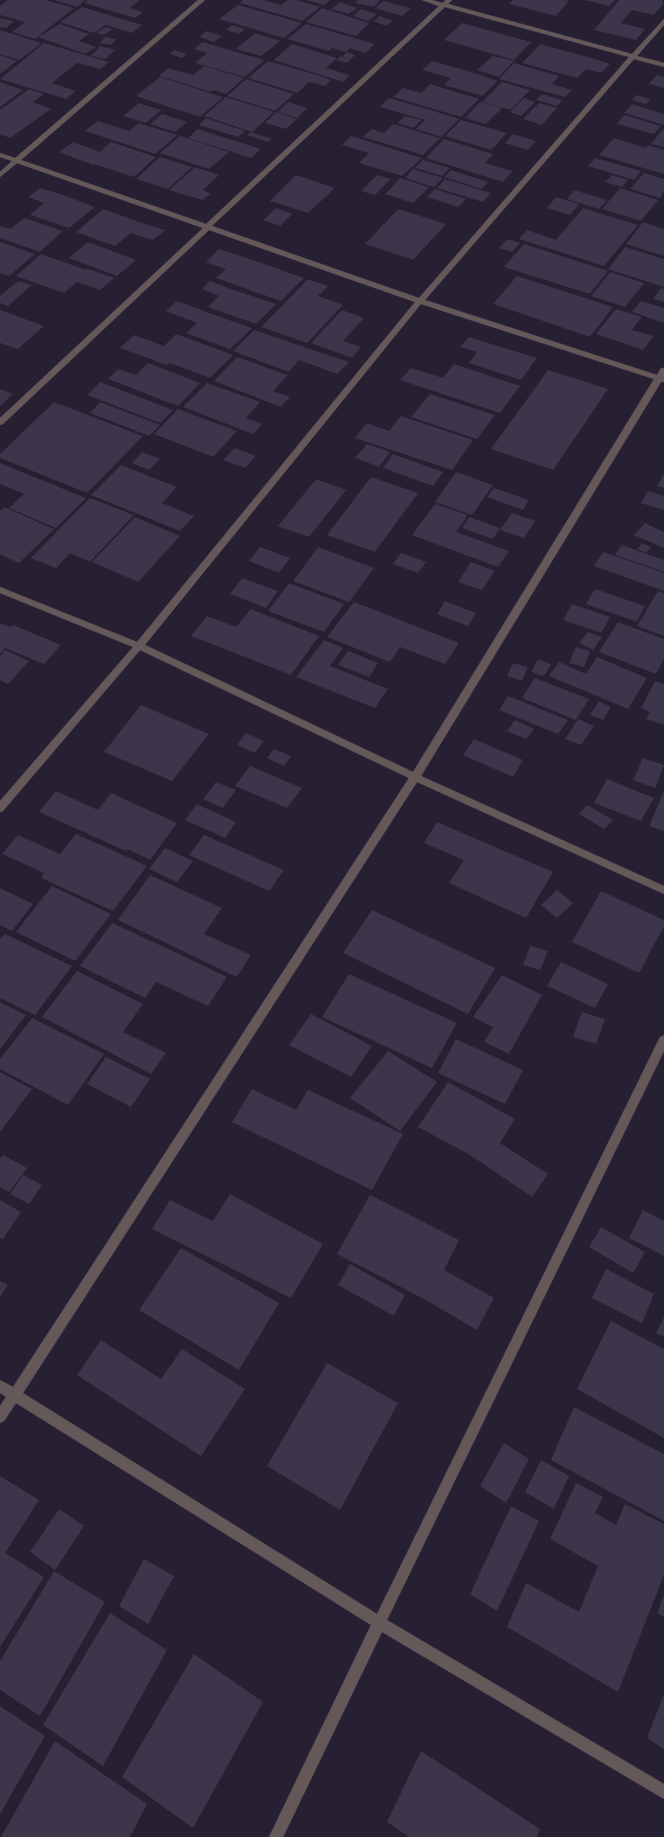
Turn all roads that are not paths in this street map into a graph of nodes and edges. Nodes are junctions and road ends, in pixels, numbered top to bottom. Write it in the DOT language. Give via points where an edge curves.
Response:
graph roads {
  1 [pos="202,0"];
  2 [pos="425,0"];
  3 [pos="446,3"];
  4 [pos="664,22"];
  5 [pos="632,56"];
  6 [pos="664,65"];
  7 [pos="0,155"];
  8 [pos="18,161"];
  9 [pos="0,175"];
  10 [pos="207,226"];
  11 [pos="420,301"];
  12 [pos="662,376"];
  13 [pos="0,422"];
  14 [pos="0,590"];
  15 [pos="139,646"];
  16 [pos="415,777"];
  17 [pos="0,808"];
  18 [pos="664,890"];
  19 [pos="664,1040"];
  20 [pos="0,1386"];
  21 [pos="14,1395"];
  22 [pos="0,1417"];
  23 [pos="378,1623"];
  24 [pos="664,1792"];
  25 [pos="276,1837"];
  1 -- 8 [label="street"];
  2 -- 3 [label="street"];
  3 -- 5 [label="street"];
  3 -- 10 [label="street"];
  4 -- 5 [label="street"];
  5 -- 6 [label="street"];
  5 -- 11 [label="street"];
  7 -- 8 [label="street"];
  8 -- 9 [label="street"];
  8 -- 10 [label="street"];
  10 -- 11 [label="street"];
  10 -- 13 [label="street"];
  11 -- 12 [label="street"];
  11 -- 15 [label="street"];
  12 -- 16 [label="street"];
  14 -- 15 [label="street"];
  15 -- 16 [label="street"];
  15 -- 17 [label="street"];
  16 -- 18 [label="street"];
  16 -- 21 [label="street"];
  19 -- 23 [label="street"];
  20 -- 21 [label="street"];
  21 -- 22 [label="street"];
  21 -- 23 [label="street"];
  23 -- 24 [label="street"];
  23 -- 25 [label="street"];
}
